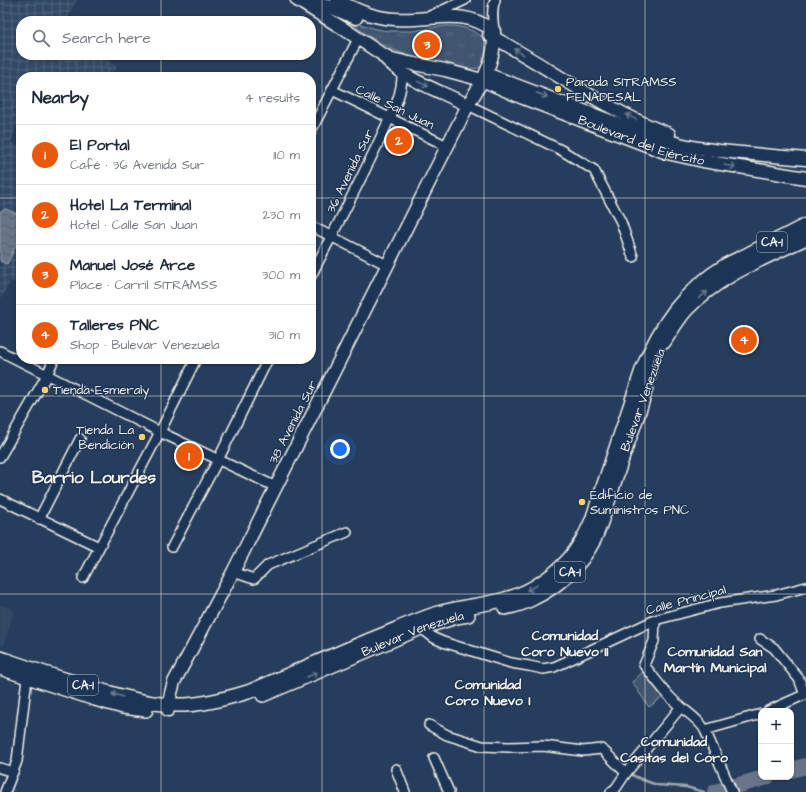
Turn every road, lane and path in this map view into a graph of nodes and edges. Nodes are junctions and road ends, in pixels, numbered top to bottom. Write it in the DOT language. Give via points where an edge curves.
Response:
graph roads {
  1 [pos="297,0"];
  2 [pos="313,0"];
  3 [pos="337,0"];
  4 [pos="465,0"];
  5 [pos="495,0"];
  6 [pos="423,18"];
  7 [pos="494,34"];
  8 [pos="358,39"];
  9 [pos="380,54"];
  10 [pos="402,73"];
  11 [pos="484,77"];
  12 [pos="332,90"];
  13 [pos="468,105"];
  14 [pos="389,118"];
  15 [pos="316,121"];
  16 [pos="447,146"];
  17 [pos="720,151"];
  18 [pos="806,159"];
  19 [pos="806,178"];
  20 [pos="806,225"];
  21 [pos="316,228"];
  22 [pos="332,236"];
  23 [pos="806,238"];
  24 [pos="633,257"];
  25 [pos="387,265"];
  26 [pos="316,266"];
  27 [pos="0,351"];
  28 [pos="16,359"];
  29 [pos="25,364"];
  30 [pos="52,364"];
  31 [pos="194,364"];
  32 [pos="266,364"];
  33 [pos="47,375"];
  34 [pos="160,432"];
  35 [pos="80,439"];
  36 [pos="0,457"];
  37 [pos="218,460"];
  38 [pos="276,487"];
  39 [pos="0,499"];
  40 [pos="39,519"];
  41 [pos="347,532"];
  42 [pos="99,547"];
  43 [pos="172,548"];
  44 [pos="233,572"];
  45 [pos="83,578"];
  46 [pos="806,587"];
  47 [pos="655,620"];
  48 [pos="421,628"];
  49 [pos="760,639"];
  50 [pos="0,658"];
  51 [pos="0,668"];
  52 [pos="27,678"];
  53 [pos="805,695"];
  54 [pos="168,707"];
  55 [pos="681,708"];
  56 [pos="775,708"];
  57 [pos="143,710"];
  58 [pos="192,713"];
  59 [pos="758,715"];
  60 [pos="429,725"];
  61 [pos="705,730"];
  62 [pos="434,758"];
  63 [pos="0,768"];
  64 [pos="396,768"];
  65 [pos="13,772"];
  66 [pos="626,773"];
  67 [pos="5,792"];
  68 [pos="405,792"];
  69 [pos="449,792"];
  70 [pos="611,792"];
  71 [pos="732,792"];
  1 -- 8 [label="main road"];
  2 -- 7 [label="main road" via="360,19 388,26 463,24"];
  2 -- 11 [label="main road" via="373,42 396,54"];
  3 -- 6 [label="main road" via="376,17 396,20"];
  4 -- 6 [label="street"];
  5 -- 7 [label="street" via="492,13"];
  6 -- 7 [label="main road" via="455,16 470,19 487,25"];
  7 -- 11 [label="main road, 38 Avenida Sur" via="494,49"];
  17 -- 7 [label="main road, one-way" via="665,133 613,109"];
  8 -- 9 [label="main road"];
  8 -- 12 [label="street"];
  9 -- 10 [label="main road"];
  9 -- 11 [label="main road" via="409,63"];
  10 -- 13 [label="main road, one-way"];
  10 -- 14 [label="street, 36 Avenida Sur" via="400,94"];
  11 -- 13 [label="main road, 38 Avenida Sur"];
  11 -- 17 [label="main road, one-way" via="642,133 679,144"];
  11 -- 19 [label="main road, Boulevard del Ejército, one-way" via="523,98 666,153"];
  12 -- 14 [label="street, Calle San Juan"];
  12 -- 15 [label="street"];
  13 -- 16 [label="main road, 38 Avenida Sur"];
  13 -- 24 [label="street" via="561,150 594,170 621,222"];
  14 -- 16 [label="street, Calle San Juan"];
  14 -- 22 [label="street, 36 Avenida Sur"];
  16 -- 25 [label="main road, 38 Avenida Sur"];
  17 -- 18 [label="main road"];
  20 -- 54 [label="highway, Bulevar Venezuela / CA-1, one-way" via="722,268 696,287 674,309 648,353 587,533 572,557 556,572 518,595 422,619 248,692 206,702"];
  21 -- 22 [label="street"];
  22 -- 25 [label="street"];
  22 -- 26 [label="street, 36 Avenida Sur"];
  48 -- 23 [label="highway, Bulevar Venezuela / CA-1, one-way" via="456,617 523,603 544,592 571,571 586,552 600,525 651,369 671,331 687,309 719,283 743,268"];
  25 -- 38 [label="main road, 38 Avenida Sur"];
  27 -- 28 [label="street"];
  29 -- 33 [label="street"];
  30 -- 33 [label="street"];
  31 -- 34 [label="street"];
  32 -- 37 [label="street"];
  33 -- 34 [label="street"];
  33 -- 36 [label="street"];
  34 -- 37 [label="street"];
  34 -- 42 [label="street"];
  35 -- 40 [label="street"];
  37 -- 38 [label="street"];
  37 -- 43 [label="street"];
  38 -- 44 [label="main road, 38 Avenida Sur"];
  39 -- 40 [label="street"];
  40 -- 42 [label="street"];
  41 -- 44 [label="street" via="268,565 254,579"];
  42 -- 45 [label="street"];
  44 -- 54 [label="main road, 38 Avenida Sur" via="174,682"];
  46 -- 47 [label="street, Calle Principal" via="720,603"];
  47 -- 48 [label="street, Calle Principal" via="554,667 543,668 511,663 456,646 434,638"];
  47 -- 55 [label="street" via="654,641 644,665"];
  58 -- 48 [label="highway, Bulevar Venezuela / CA-1, one-way" via="214,710 256,698"];
  49 -- 53 [label="street" via="774,648 799,679"];
  54 -- 50 [label="highway, Bulevar Venezuela / CA-1, one-way" via="52,676"];
  51 -- 52 [label="highway, Bulevar Venezuela / CA-1"];
  52 -- 57 [label="highway, Bulevar Venezuela / CA-1" via="95,699"];
  52 -- 65 [label="street" via="17,761"];
  53 -- 56 [label="street"];
  54 -- 57 [label="highway"];
  54 -- 58 [label="highway"];
  55 -- 61 [label="street"];
  55 -- 66 [label="street"];
  57 -- 58 [label="highway, Bulevar Venezuela / CA-1"];
  59 -- 61 [label="street"];
  60 -- 66 [label="street" via="482,746 543,746 583,751 601,749"];
  61 -- 71 [label="street"];
  62 -- 69 [label="street"];
  63 -- 65 [label="street"];
  64 -- 68 [label="street"];
  65 -- 67 [label="street"];
  66 -- 70 [label="street"];
}
